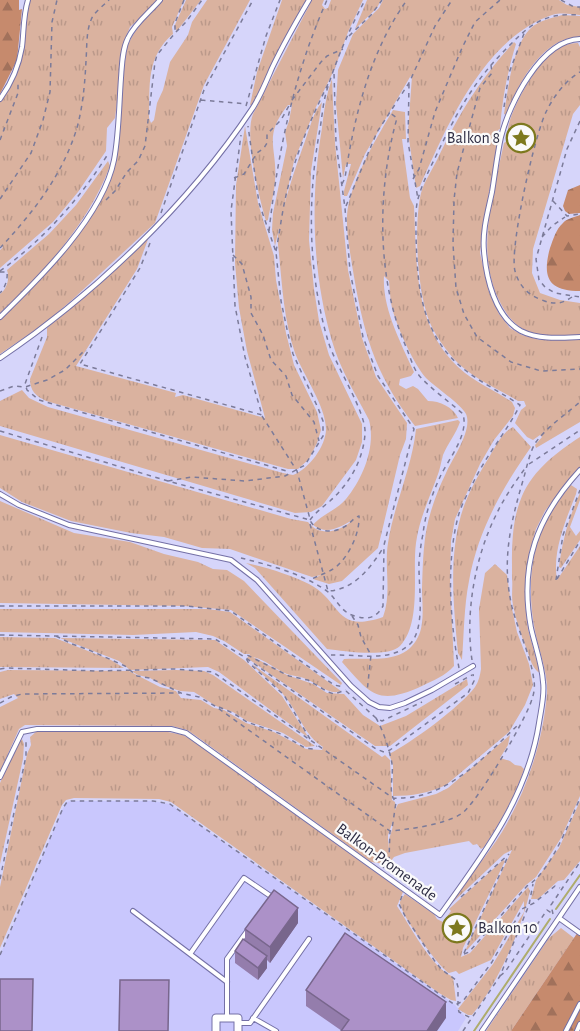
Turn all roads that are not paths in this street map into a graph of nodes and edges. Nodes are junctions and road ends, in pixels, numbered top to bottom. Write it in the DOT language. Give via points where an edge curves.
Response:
graph roads {
  1 [pos="28,0"];
  2 [pos="160,0"];
  3 [pos="309,0"];
  4 [pos="580,39"];
  5 [pos="0,99"];
  6 [pos="0,317"];
  7 [pos="580,337"];
  8 [pos="0,358"];
  9 [pos="580,470"];
  10 [pos="0,494"];
  11 [pos="473,666"];
  12 [pos="0,777"];
  13 [pos="580,887"];
  14 [pos="265,906"];
  15 [pos="133,911"];
  16 [pos="559,918"];
  17 [pos="252,924"];
  18 [pos="580,933"];
  19 [pos="309,939"];
  20 [pos="190,954"];
  21 [pos="227,982"];
  22 [pos="580,1004"];
  23 [pos="227,1018"];
  24 [pos="253,1018"];
  25 [pos="580,1024"];
  26 [pos="238,1027"];
  27 [pos="216,1031"];
  28 [pos="276,1031"];
  29 [pos="482,1031"];
  30 [pos="566,1031"];
  31 [pos="577,1031"];
  1 -- 5 [label="lane" via="18,64"];
  2 -- 6 [label="lane" via="136,25 125,46 114,160 94,209 50,265"];
  3 -- 8 [label="lane" via="252,109 210,167 104,276"];
  4 -- 7 [label="lane" via="566,41 550,51 520,92 501,136 484,229 486,269 494,294 512,324 536,336"];
  9 -- 12 [label="lane, Balkon-Promenade" via="546,514 532,554 528,600 544,683 539,724 517,796 499,831 440,915 186,732 22,732"];
  10 -- 11 [label="lane" via="69,525 231,560 256,580 351,686 379,707 390,708 432,690"];
  13 -- 16 [label="lane"];
  14 -- 20 [label="lane" via="272,897 244,878"];
  15 -- 20 [label="lane"];
  16 -- 18 [label="lane"];
  16 -- 29 [label="lane"];
  17 -- 21 [label="lane" via="227,959"];
  19 -- 24 [label="lane"];
  20 -- 21 [label="lane"];
  21 -- 23 [label="lane"];
  22 -- 30 [label="lane"];
  23 -- 26 [label="street" via="238,1018"];
  23 -- 27 [label="street" via="216,1018"];
  24 -- 26 [label="lane"];
  24 -- 28 [label="lane"];
  25 -- 31 [label="lane"];
}
